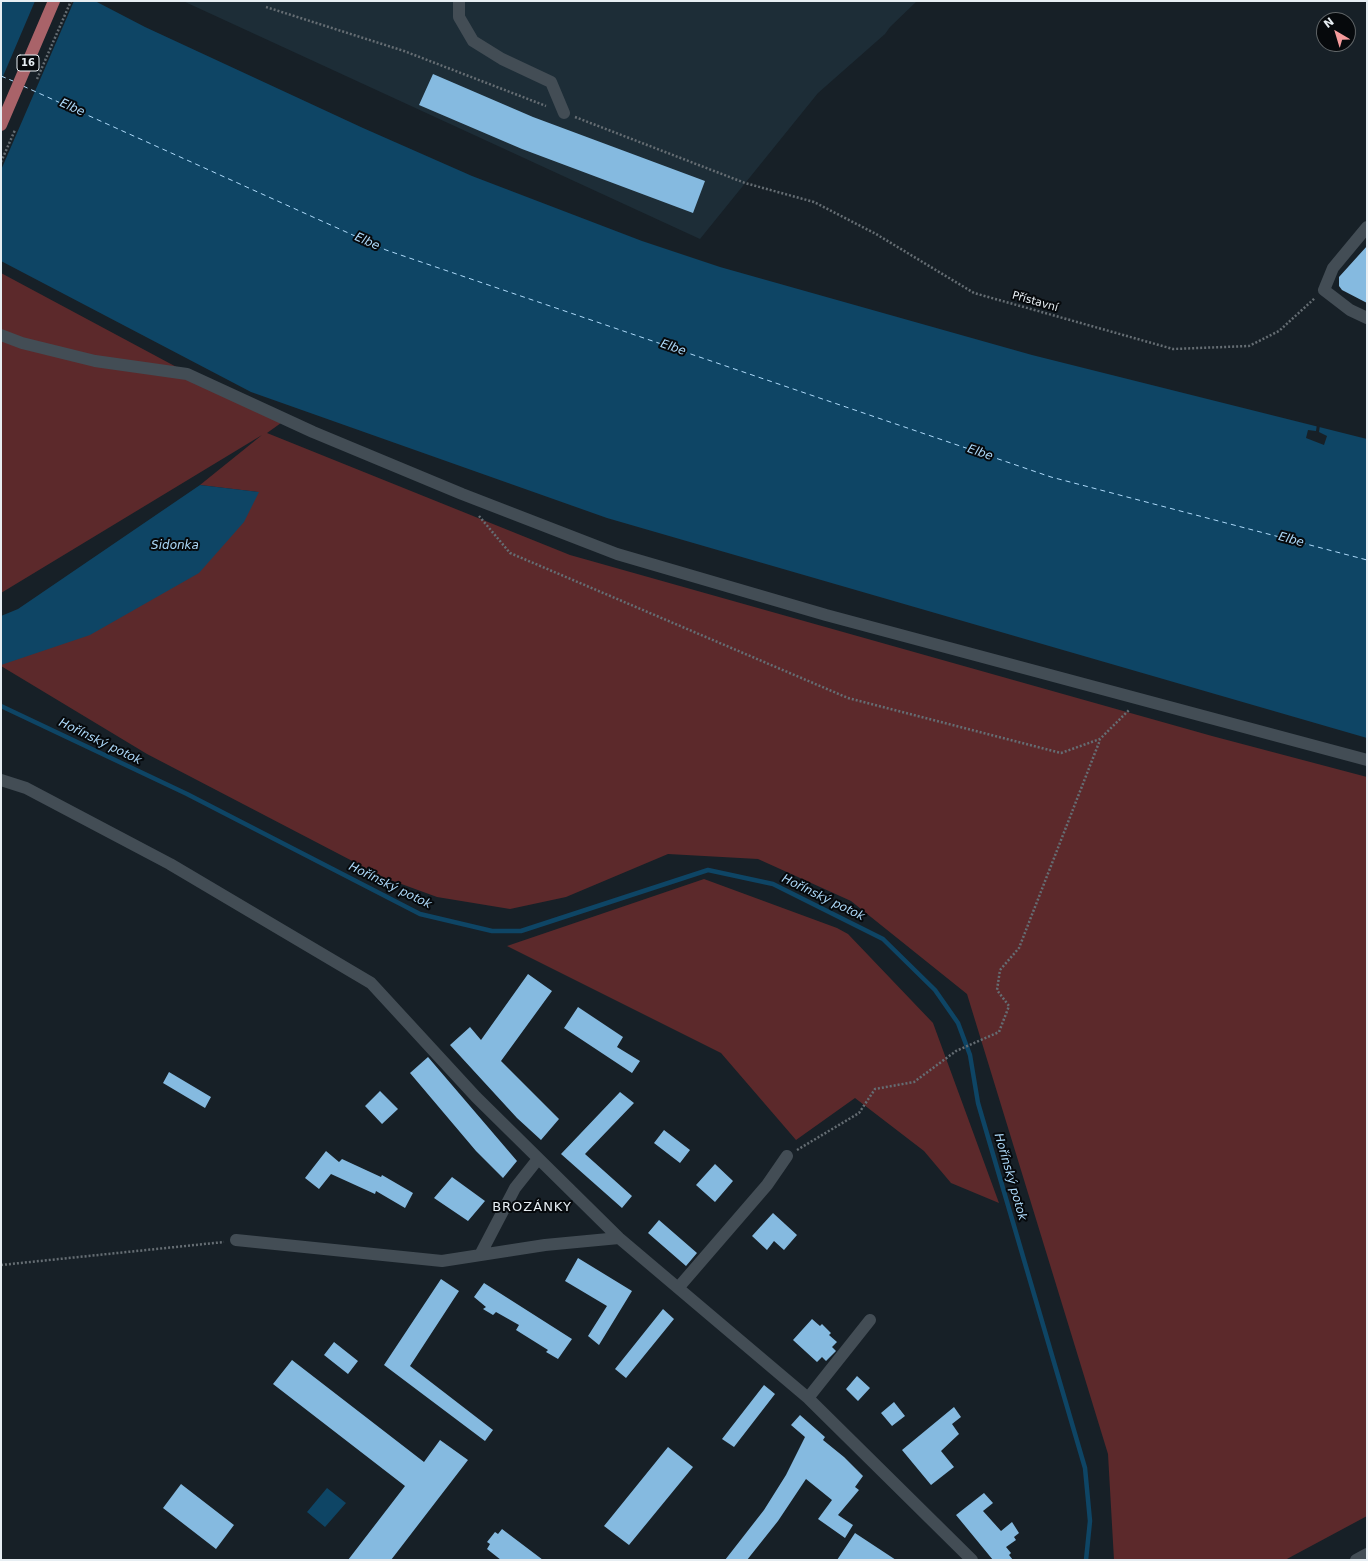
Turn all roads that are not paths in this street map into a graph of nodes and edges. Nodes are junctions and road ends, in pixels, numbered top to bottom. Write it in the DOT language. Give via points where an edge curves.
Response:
graph roads {
  1 [pos="54,1"];
  2 [pos="459,1"];
  3 [pos="564,112"];
  4 [pos="1,125"];
  5 [pos="1367,227"];
  6 [pos="1367,318"];
  7 [pos="1,335"];
  8 [pos="1367,760"];
  9 [pos="1,780"];
  10 [pos="787,1156"];
  11 [pos="538,1159"];
  12 [pos="619,1238"];
  13 [pos="236,1240"];
  14 [pos="480,1255"];
  15 [pos="678,1288"];
  16 [pos="870,1320"];
  17 [pos="808,1398"];
  18 [pos="1367,1554"];
  19 [pos="972,1560"];
  20 [pos="1356,1560"];
  1 -- 4 [label="main road, 16"];
  2 -- 3 [label="street" via="459,17 473,41 502,59 551,82"];
  5 -- 6 [label="street" via="1333,268 1324,290 1350,310"];
  7 -- 8 [label="street" via="22,343 95,360 187,374 313,432 617,554 826,615"];
  9 -- 11 [label="street" via="26,788 170,864 371,983 476,1097"];
  10 -- 15 [label="street" via="767,1185"];
  11 -- 12 [label="street"];
  11 -- 14 [label="street" via="515,1188"];
  12 -- 14 [label="street" via="545,1245"];
  12 -- 15 [label="street"];
  13 -- 14 [label="street" via="442,1261"];
  15 -- 17 [label="street"];
  16 -- 17 [label="street"];
  17 -- 19 [label="street"];
  18 -- 20 [label="street"];
}
